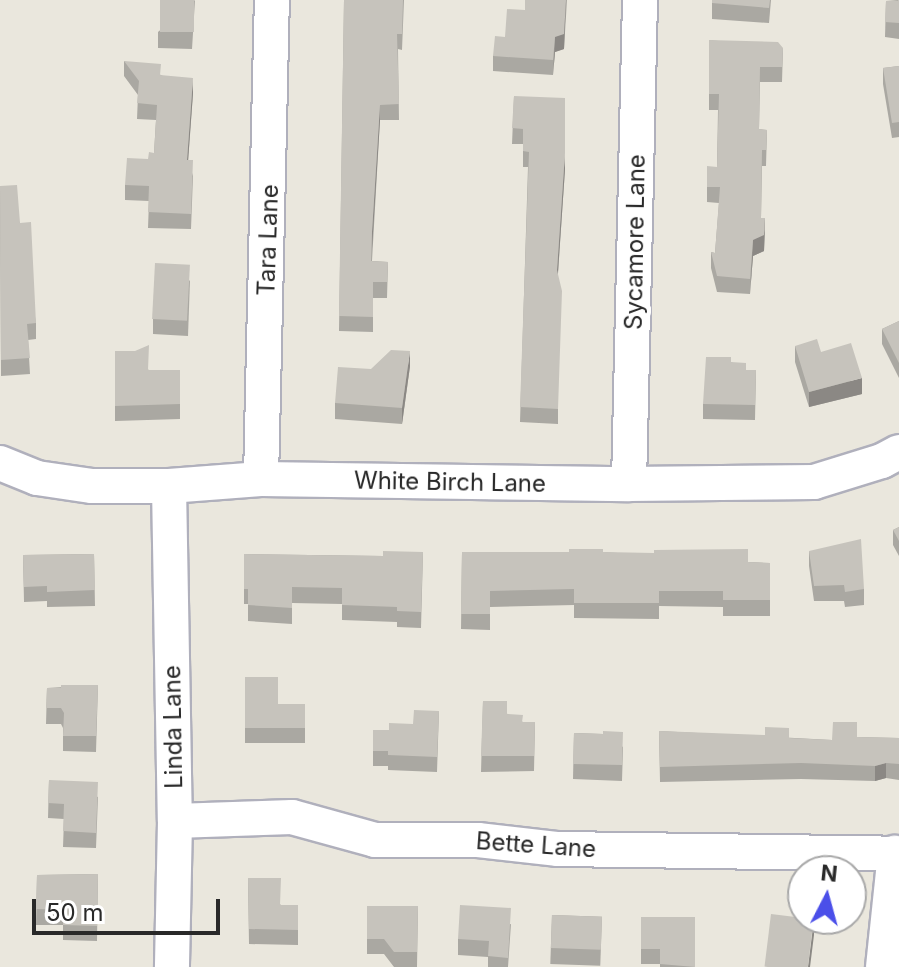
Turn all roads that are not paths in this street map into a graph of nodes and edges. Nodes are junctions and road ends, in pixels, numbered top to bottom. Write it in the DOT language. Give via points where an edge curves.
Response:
graph roads {
  1 [pos="272,0"];
  2 [pos="640,0"];
  3 [pos="899,452"];
  4 [pos="0,463"];
  5 [pos="261,479"];
  6 [pos="629,484"];
  7 [pos="169,486"];
  8 [pos="175,821"];
  9 [pos="897,853"];
  10 [pos="172,967"];
  11 [pos="883,967"];
  1 -- 5 [label="street, Tara Lane"];
  2 -- 6 [label="street, Sycamore Lane"];
  3 -- 6 [label="street, White Birch Lane" via="814,482"];
  4 -- 7 [label="street, White Birch Lane" via="64,482"];
  5 -- 6 [label="street, White Birch Lane"];
  5 -- 7 [label="street, White Birch Lane"];
  7 -- 8 [label="street, Linda Lane"];
  8 -- 9 [label="street, Bette Lane" via="292,817 375,840 478,840 558,849"];
  8 -- 10 [label="street, Linda Lane"];
  9 -- 11 [label="street"];
}
